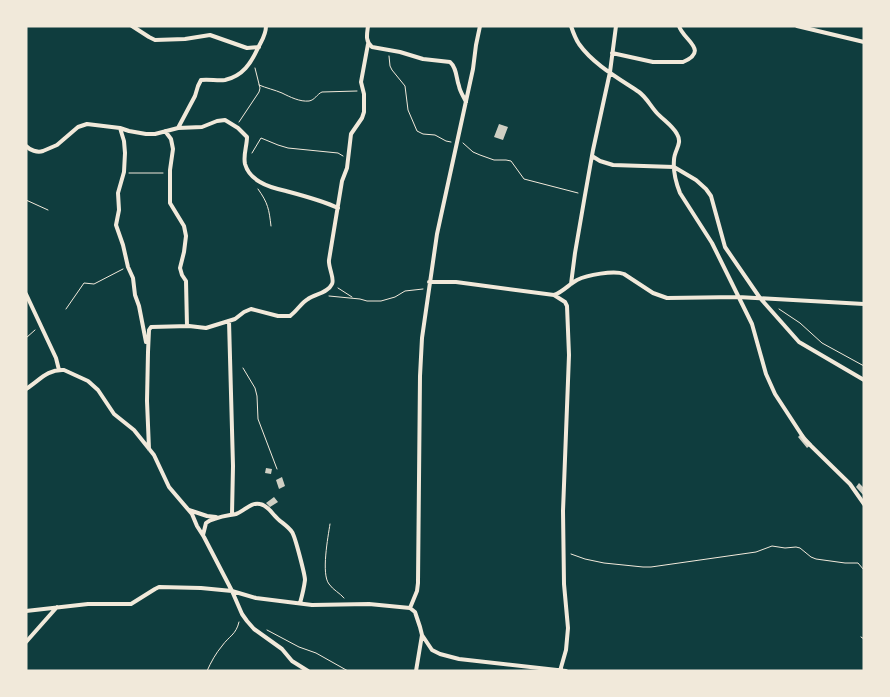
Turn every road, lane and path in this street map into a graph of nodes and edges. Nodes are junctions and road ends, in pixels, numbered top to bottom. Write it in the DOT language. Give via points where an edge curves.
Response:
graph roads {
  1 [pos="132,26"];
  2 [pos="266,26"];
  3 [pos="368,26"];
  4 [pos="480,26"];
  5 [pos="571,26"];
  6 [pos="616,26"];
  7 [pos="679,26"];
  8 [pos="797,26"];
  9 [pos="137,28"];
  10 [pos="864,42"];
  11 [pos="368,44"];
  12 [pos="259,46"];
  13 [pos="389,50"];
  14 [pos="612,53"];
  15 [pos="253,60"];
  16 [pos="610,72"];
  17 [pos="259,85"];
  18 [pos="362,90"];
  19 [pos="466,102"];
  20 [pos="236,127"];
  21 [pos="120,128"];
  22 [pos="178,128"];
  23 [pos="165,131"];
  24 [pos="458,141"];
  25 [pos="26,146"];
  26 [pos="592,156"];
  27 [pos="348,159"];
  28 [pos="246,165"];
  29 [pos="674,167"];
  30 [pos="124,172"];
  31 [pos="170,174"];
  32 [pos="256,185"];
  33 [pos="585,195"];
  34 [pos="26,200"];
  35 [pos="338,208"];
  36 [pos="48,210"];
  37 [pos="271,226"];
  38 [pos="128,267"];
  39 [pos="333,282"];
  40 [pos="429,282"];
  41 [pos="571,284"];
  42 [pos="428,288"];
  43 [pos="26,294"];
  44 [pos="319,295"];
  45 [pos="554,296"];
  46 [pos="738,297"];
  47 [pos="354,298"];
  48 [pos="760,298"];
  49 [pos="767,299"];
  50 [pos="864,304"];
  51 [pos="66,309"];
  52 [pos="229,321"];
  53 [pos="41,325"];
  54 [pos="187,326"];
  55 [pos="26,338"];
  56 [pos="148,352"];
  57 [pos="864,366"];
  58 [pos="243,368"];
  59 [pos="59,370"];
  60 [pos="864,380"];
  61 [pos="26,389"];
  62 [pos="149,449"];
  63 [pos="277,469"];
  64 [pos="864,504"];
  65 [pos="189,510"];
  66 [pos="232,514"];
  67 [pos="221,517"];
  68 [pos="330,524"];
  69 [pos="203,535"];
  70 [pos="564,551"];
  71 [pos="864,570"];
  72 [pos="232,591"];
  73 [pos="300,604"];
  74 [pos="349,604"];
  75 [pos="57,607"];
  76 [pos="410,608"];
  77 [pos="26,611"];
  78 [pos="242,614"];
  79 [pos="267,630"];
  80 [pos="422,635"];
  81 [pos="26,642"];
  82 [pos="560,670"];
  83 [pos="207,671"];
  84 [pos="308,671"];
  85 [pos="348,671"];
  86 [pos="416,671"];
  87 [pos="566,671"];
  1 -- 9 [label="street"];
  2 -- 12 [label="street"];
  3 -- 11 [label="street"];
  4 -- 19 [label="street"];
  5 -- 16 [label="street" via="580,45"];
  6 -- 14 [label="street"];
  7 -- 14 [label="street" via="694,47 693,54 683,62 653,62"];
  8 -- 10 [label="street"];
  9 -- 12 [label="street" via="155,40 210,35 247,48"];
  11 -- 13 [label="street"];
  11 -- 18 [label="street" via="363,63"];
  12 -- 15 [label="street"];
  13 -- 19 [label="street" via="453,64"];
  13 -- 24 [label="path" via="390,66 405,86 408,110 417,131 446,141"];
  14 -- 16 [label="street"];
  15 -- 17 [label="path"];
  15 -- 22 [label="street" via="235,76 224,80 202,80"];
  16 -- 26 [label="street"];
  16 -- 29 [label="street" via="641,93 678,135 680,142 674,154"];
  17 -- 18 [label="path" via="304,101 312,100 322,92"];
  17 -- 20 [label="path" via="256,98"];
  18 -- 27 [label="street" via="364,112 351,134"];
  19 -- 24 [label="street"];
  20 -- 22 [label="street" via="220,120 202,127"];
  20 -- 28 [label="street" via="247,137"];
  21 -- 23 [label="street" via="146,134"];
  21 -- 25 [label="street" via="87,124 78,127 57,145 42,151"];
  21 -- 30 [label="street" via="124,140"];
  22 -- 23 [label="street"];
  23 -- 31 [label="street" via="173,144"];
  24 -- 33 [label="path" via="480,155 511,161 524,179"];
  24 -- 40 [label="street"];
  26 -- 29 [label="street" via="612,164"];
  26 -- 33 [label="street"];
  27 -- 28 [label="path" via="338,153 278,146 261,138"];
  27 -- 35 [label="street"];
  28 -- 35 [label="street" via="259,182"];
  29 -- 46 [label="street" via="680,193 712,243"];
  29 -- 48 [label="street" via="709,192 724,247"];
  30 -- 31 [label="path"];
  30 -- 38 [label="street" via="119,188 116,225"];
  31 -- 54 [label="street" via="170,203 184,226 186,236 180,268 186,281"];
  32 -- 37 [label="path" via="269,209"];
  33 -- 41 [label="street"];
  34 -- 36 [label="path"];
  35 -- 39 [label="street" via="328,265"];
  38 -- 51 [label="path" via="94,284 84,282"];
  38 -- 56 [label="street"];
  39 -- 44 [label="street"];
  39 -- 47 [label="path"];
  40 -- 42 [label="street"];
  40 -- 45 [label="street" via="456,282"];
  41 -- 45 [label="street"];
  41 -- 46 [label="street" via="584,278 620,272 667,298"];
  42 -- 47 [label="path" via="405,291 381,301"];
  42 -- 76 [label="street" via="420,376 418,583"];
  43 -- 53 [label="street"];
  44 -- 47 [label="path"];
  44 -- 52 [label="street" via="308,299 290,316 251,309"];
  45 -- 70 [label="street" via="565,302 568,309 570,354"];
  46 -- 48 [label="street"];
  46 -- 64 [label="street" via="752,324 775,394 805,440 850,484"];
  48 -- 49 [label="street"];
  48 -- 60 [label="street" via="799,342"];
  49 -- 50 [label="street"];
  49 -- 57 [label="path" via="822,343"];
  52 -- 54 [label="street" via="206,328"];
  52 -- 66 [label="street"];
  53 -- 55 [label="path"];
  53 -- 59 [label="street"];
  54 -- 56 [label="street" via="150,327"];
  56 -- 62 [label="street"];
  58 -- 63 [label="path" via="255,388 258,419"];
  59 -- 61 [label="street" via="47,373"];
  59 -- 62 [label="street" via="88,381 114,414 134,430"];
  62 -- 65 [label="street" via="169,487"];
  65 -- 67 [label="street"];
  65 -- 69 [label="street"];
  66 -- 67 [label="street"];
  66 -- 73 [label="street" via="248,506 262,504 292,531 305,578"];
  67 -- 69 [label="street" via="206,523"];
  68 -- 74 [label="path" via="326,578"];
  69 -- 72 [label="street"];
  70 -- 71 [label="path" via="604,563 651,567 756,552 776,546 800,548 816,559 858,563"];
  70 -- 82 [label="street" via="568,628"];
  72 -- 73 [label="street"];
  72 -- 75 [label="street" via="160,587 131,604"];
  72 -- 78 [label="street"];
  73 -- 74 [label="street"];
  74 -- 76 [label="street"];
  75 -- 77 [label="street"];
  75 -- 81 [label="street"];
  76 -- 80 [label="street" via="415,612"];
  78 -- 83 [label="path" via="237,631 224,643"];
  78 -- 84 [label="street" via="254,629"];
  79 -- 85 [label="path"];
  80 -- 82 [label="street" via="432,650 459,659"];
  80 -- 86 [label="street"];
  82 -- 87 [label="street"];
}
